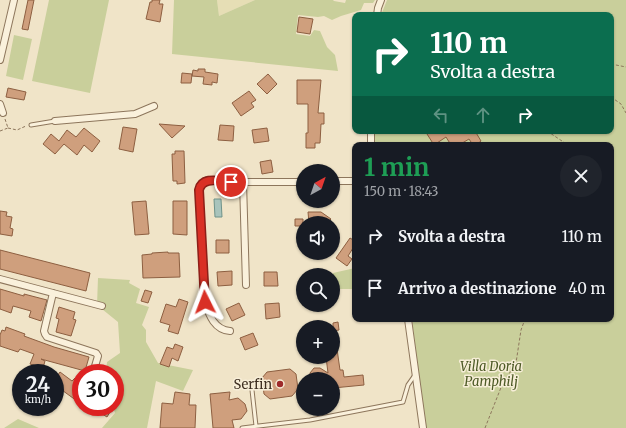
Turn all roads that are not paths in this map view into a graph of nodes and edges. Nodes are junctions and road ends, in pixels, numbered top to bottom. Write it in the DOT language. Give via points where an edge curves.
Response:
graph roads {
  1 [pos="14,0"];
  2 [pos="381,0"];
  3 [pos="377,12"];
  4 [pos="0,60"];
  5 [pos="0,104"];
  6 [pos="154,106"];
  7 [pos="2,113"];
  8 [pos="55,121"];
  9 [pos="31,125"];
  10 [pos="340,181"];
  11 [pos="352,181"];
  12 [pos="243,182"];
  13 [pos="296,182"];
  14 [pos="0,279"];
  15 [pos="246,285"];
  16 [pos="53,293"];
  17 [pos="102,306"];
  18 [pos="408,322"];
  19 [pos="230,331"];
  20 [pos="96,364"];
  21 [pos="416,373"];
  22 [pos="252,390"];
  23 [pos="256,426"];
  24 [pos="242,428"];
  25 [pos="423,428"];
  1 -- 4 [label="street"];
  2 -- 3 [label="street"];
  5 -- 7 [label="street"];
  6 -- 8 [label="street" via="135,114"];
  8 -- 9 [label="lane"];
  10 -- 11 [label="street"];
  12 -- 13 [label="street"];
  12 -- 15 [label="street"];
  12 -- 19 [label="street" via="207,180 201,184 199,190 205,302 215,324"];
  14 -- 16 [label="street"];
  16 -- 17 [label="street"];
  16 -- 20 [label="street" via="45,334 96,353 98,356"];
  18 -- 21 [label="street"];
  21 -- 23 [label="lane" via="408,385 403,402 310,420"];
  21 -- 25 [label="street"];
  22 -- 23 [label="lane"];
  23 -- 24 [label="lane"];
}
